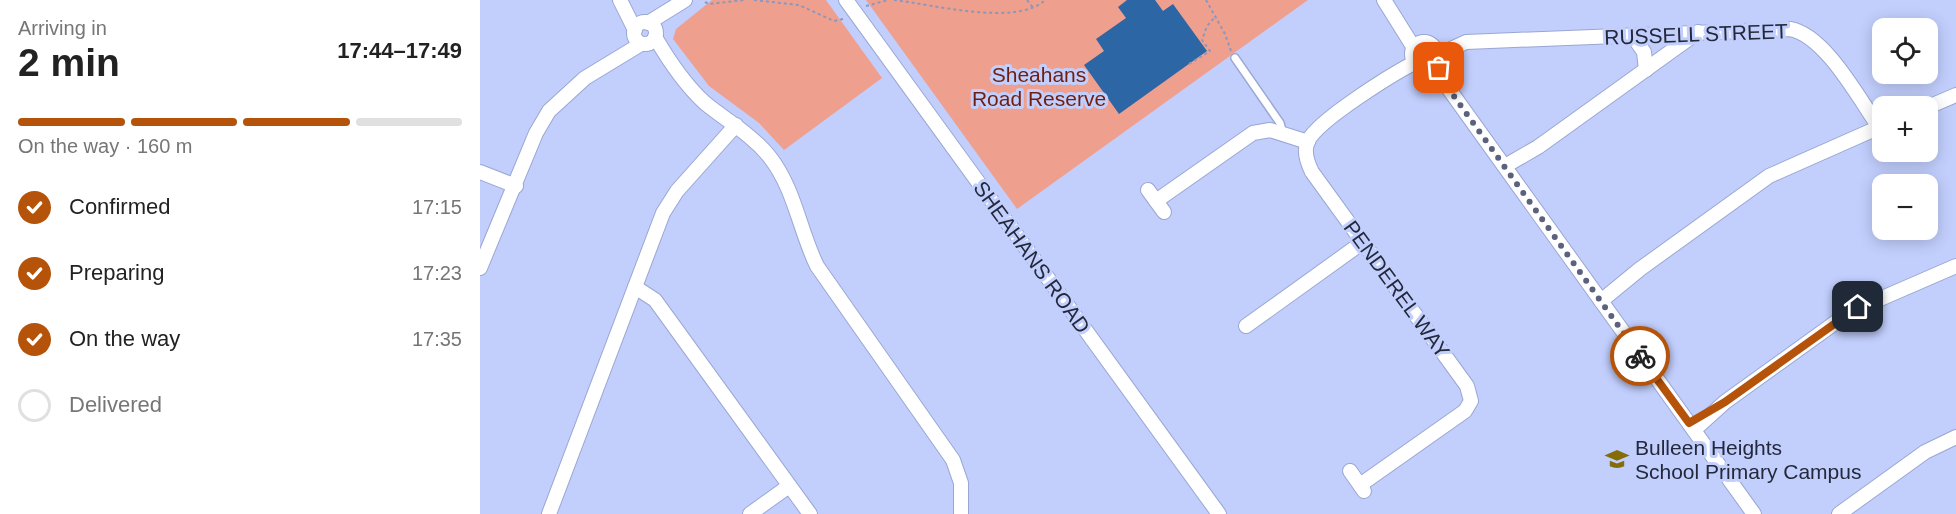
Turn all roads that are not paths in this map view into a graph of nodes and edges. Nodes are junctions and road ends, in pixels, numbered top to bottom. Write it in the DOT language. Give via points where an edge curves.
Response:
graph roads {
  1 [pos="621,0"];
  2 [pos="1384,0"];
  3 [pos="683,1"];
  4 [pos="850,5"];
  5 [pos="1698,32"];
  6 [pos="645,33"];
  7 [pos="1632,35"];
  8 [pos="1424,53"];
  9 [pos="1235,58"];
  10 [pos="1646,70"];
  11 [pos="1956,95"];
  12 [pos="1938,103"];
  13 [pos="1872,115"];
  14 [pos="736,125"];
  15 [pos="1872,131"];
  16 [pos="1283,134"];
  17 [pos="1308,142"];
  18 [pos="1507,170"];
  19 [pos="480,172"];
  20 [pos="516,186"];
  21 [pos="1156,201"];
  22 [pos="1363,242"];
  23 [pos="1956,266"];
  24 [pos="480,268"];
  25 [pos="635,286"];
  26 [pos="1599,298"];
  27 [pos="1246,326"];
  28 [pos="1691,426"];
  29 [pos="1956,437"];
  30 [pos="1350,471"];
  31 [pos="789,486"];
  32 [pos="549,514"];
  33 [pos="750,514"];
  34 [pos="810,514"];
  35 [pos="961,514"];
  36 [pos="1219,514"];
  37 [pos="1754,514"];
  38 [pos="1839,514"];
  1 -- 6 [label="street"];
  2 -- 8 [label="street"];
  3 -- 6 [label="street"];
  4 -- 36 [label="street, SHEAHANS ROAD"];
  5 -- 7 [label="street, RUSSELL STREET"];
  5 -- 10 [label="street"];
  5 -- 13 [label="street, RUSSELL STREET" via="1782,29 1806,34 1821,47"];
  6 -- 14 [label="street" via="705,102"];
  6 -- 20 [label="street" via="568,91 549,111 536,133"];
  7 -- 8 [label="street, RUSSELL STREET" via="1466,42 1438,39"];
  7 -- 10 [label="street" via="1644,52"];
  8 -- 17 [label="street" via="1317,129"];
  8 -- 18 [label="street"];
  9 -- 16 [label="lane" via="1280,123"];
  10 -- 18 [label="street"];
  11 -- 12 [label="street"];
  14 -- 25 [label="street" via="670,201"];
  14 -- 35 [label="street" via="777,167 792,194 817,266 953,460 962,483"];
  15 -- 26 [label="street" via="1778,170"];
  16 -- 17 [label="street"];
  16 -- 21 [label="street" via="1265,130 1253,133"];
  17 -- 22 [label="street, PENDEREL WAY" via="1309,165"];
  18 -- 26 [label="street"];
  19 -- 20 [label="street"];
  20 -- 24 [label="street"];
  22 -- 27 [label="street"];
  22 -- 30 [label="street, PENDEREL WAY" via="1467,386 1471,401 1465,411 1363,489"];
  23 -- 28 [label="street" via="1850,312"];
  25 -- 31 [label="street" via="655,300"];
  25 -- 32 [label="street"];
  26 -- 28 [label="street"];
  28 -- 37 [label="street"];
  29 -- 38 [label="street" via="1925,452"];
  31 -- 33 [label="street"];
  31 -- 34 [label="street"];
}
